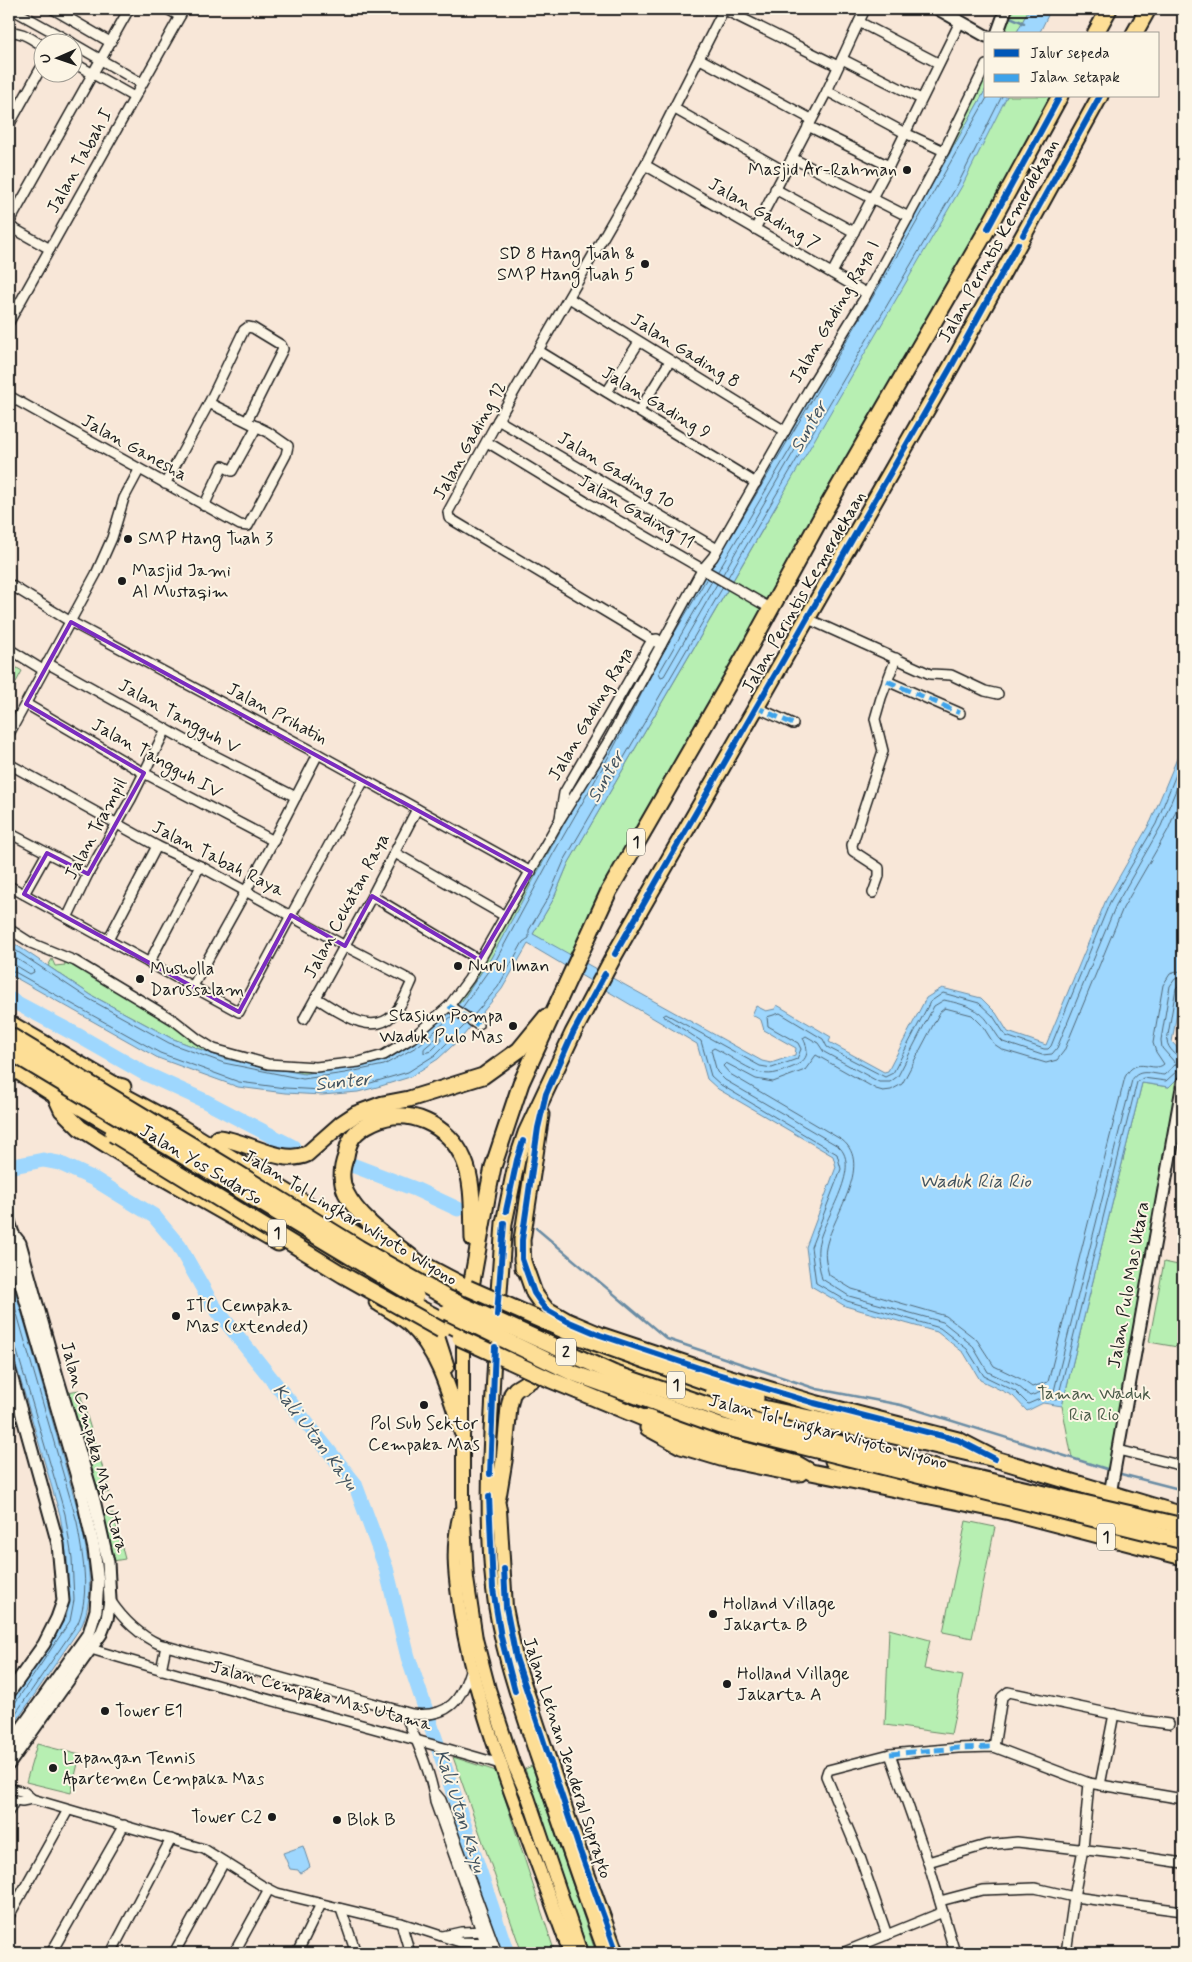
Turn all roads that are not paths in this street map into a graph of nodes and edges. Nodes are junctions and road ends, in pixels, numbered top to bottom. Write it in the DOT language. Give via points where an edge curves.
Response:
graph roads {
  1 [pos="53,9"];
  2 [pos="129,9"];
  3 [pos="167,9"];
  4 [pos="723,9"];
  5 [pos="865,9"];
  6 [pos="938,9"];
  7 [pos="1006,9"];
  8 [pos="1109,9"];
  9 [pos="1148,9"];
  10 [pos="9,10"];
  11 [pos="182,12"];
  12 [pos="859,22"];
  13 [pos="960,22"];
  14 [pos="9,32"];
  15 [pos="52,32"];
  16 [pos="998,32"];
  17 [pos="1096,32"];
  18 [pos="1135,32"];
  19 [pos="984,35"];
  20 [pos="32,39"];
  21 [pos="110,42"];
  22 [pos="82,49"];
  23 [pos="700,58"];
  24 [pos="100,59"];
  25 [pos="840,63"];
  26 [pos="938,63"];
  27 [pos="82,68"];
  28 [pos="984,69"];
  29 [pos="92,73"];
  30 [pos="33,82"];
  31 [pos="142,83"];
  32 [pos="827,91"];
  33 [pos="134,97"];
  34 [pos="1059,98"];
  35 [pos="1099,98"];
  36 [pos="921,99"];
  37 [pos="675,109"];
  38 [pos="810,123"];
  39 [pos="9,126"];
  40 [pos="905,133"];
  41 [pos="944,152"];
  42 [pos="792,158"];
  43 [pos="645,165"];
  44 [pos="889,166"];
  45 [pos="784,171"];
  46 [pos="775,189"];
  47 [pos="871,199"];
  48 [pos="909,217"];
  49 [pos="9,224"];
  50 [pos="755,228"];
  51 [pos="854,232"];
  52 [pos="50,249"];
  53 [pos="832,273"];
  54 [pos="866,293"];
  55 [pos="570,298"];
  56 [pos="9,322"];
  57 [pos="639,342"];
  58 [pos="539,351"];
  59 [pos="670,361"];
  60 [pos="607,392"];
  61 [pos="9,396"];
  62 [pos="208,403"];
  63 [pos="639,411"];
  64 [pos="498,420"];
  65 [pos="247,421"];
  66 [pos="257,426"];
  67 [pos="785,431"];
  68 [pos="487,442"];
  69 [pos="139,470"];
  70 [pos="756,483"];
  71 [pos="165,484"];
  72 [pos="204,506"];
  73 [pos="717,549"];
  74 [pos="704,571"];
  75 [pos="9,584"];
  76 [pos="770,608"];
  77 [pos="806,618"];
  78 [pos="71,622"];
  79 [pos="652,640"];
  80 [pos="663,641"];
  81 [pos="9,649"];
  82 [pos="896,658"];
  83 [pos="45,667"];
  84 [pos="887,681"];
  85 [pos="998,694"];
  86 [pos="26,704"];
  87 [pos="756,707"];
  88 [pos="960,713"];
  89 [pos="793,724"];
  90 [pos="166,729"];
  91 [pos="9,734"];
  92 [pos="318,754"];
  93 [pos="9,764"];
  94 [pos="144,773"];
  95 [pos="364,780"];
  96 [pos="296,797"];
  97 [pos="417,808"];
  98 [pos="560,819"];
  99 [pos="117,825"];
  100 [pos="9,833"];
  101 [pos="274,841"];
  102 [pos="157,846"];
  103 [pos="47,853"];
  104 [pos="395,853"];
  105 [pos="200,866"];
  106 [pos="531,872"];
  107 [pos="88,874"];
  108 [pos="9,886"];
  109 [pos="245,891"];
  110 [pos="874,893"];
  111 [pos="24,894"];
  112 [pos="372,896"];
  113 [pos="290,915"];
  114 [pos="505,916"];
  115 [pos="67,918"];
  116 [pos="9,929"];
  117 [pos="108,940"];
  118 [pos="345,946"];
  119 [pos="479,960"];
  120 [pos="150,963"];
  121 [pos="193,986"];
  122 [pos="562,993"];
  123 [pos="316,998"];
  124 [pos="451,1007"];
  125 [pos="304,1019"];
  126 [pos="9,1023"];
  127 [pos="476,1024"];
  128 [pos="9,1035"];
  129 [pos="9,1052"];
  130 [pos="9,1066"];
  131 [pos="1183,1082"];
  132 [pos="115,1085"];
  133 [pos="546,1094"];
  134 [pos="55,1095"];
  135 [pos="174,1123"];
  136 [pos="225,1143"];
  137 [pos="158,1152"];
  138 [pos="9,1221"];
  139 [pos="477,1222"];
  140 [pos="12,1234"];
  141 [pos="522,1259"];
  142 [pos="420,1264"];
  143 [pos="468,1294"];
  144 [pos="415,1306"];
  145 [pos="497,1315"];
  146 [pos="481,1324"];
  147 [pos="461,1335"];
  148 [pos="556,1340"];
  149 [pos="495,1347"];
  150 [pos="9,1368"];
  151 [pos="547,1370"];
  152 [pos="584,1386"];
  153 [pos="604,1394"];
  154 [pos="452,1399"];
  155 [pos="623,1415"];
  156 [pos="847,1426"];
  157 [pos="462,1432"];
  158 [pos="1117,1452"];
  159 [pos="995,1459"];
  160 [pos="1183,1466"];
  161 [pos="812,1472"];
  162 [pos="490,1474"];
  163 [pos="1110,1490"];
  164 [pos="498,1496"];
  165 [pos="933,1496"];
  166 [pos="463,1501"];
  167 [pos="1179,1512"];
  168 [pos="1183,1526"];
  169 [pos="1183,1541"];
  170 [pos="1183,1557"];
  171 [pos="110,1600"];
  172 [pos="166,1646"];
  173 [pos="91,1649"];
  174 [pos="471,1667"];
  175 [pos="161,1670"];
  176 [pos="9,1693"];
  177 [pos="408,1713"];
  178 [pos="1114,1714"];
  179 [pos="1169,1724"];
  180 [pos="415,1738"];
  181 [pos="9,1746"];
  182 [pos="994,1747"];
  183 [pos="890,1754"];
  184 [pos="9,1764"];
  185 [pos="500,1764"];
  186 [pos="1088,1783"];
  187 [pos="1100,1785"];
  188 [pos="9,1788"];
  189 [pos="12,1799"];
  190 [pos="32,1799"];
  191 [pos="1183,1799"];
  192 [pos="68,1810"];
  193 [pos="9,1812"];
  194 [pos="124,1826"];
  195 [pos="171,1839"];
  196 [pos="1083,1849"];
  197 [pos="224,1862"];
  198 [pos="928,1862"];
  199 [pos="1183,1863"];
  200 [pos="269,1890"];
  201 [pos="1074,1897"];
  202 [pos="940,1901"];
  203 [pos="321,1904"];
  204 [pos="341,1908"];
  205 [pos="1183,1911"];
  206 [pos="943,1912"];
  207 [pos="9,1916"];
  208 [pos="401,1923"];
  209 [pos="485,1931"];
  210 [pos="887,1935"];
  211 [pos="443,1936"];
  212 [pos="489,1944"];
  213 [pos="471,1949"];
  214 [pos="51,1953"];
  215 [pos="112,1953"];
  216 [pos="174,1953"];
  217 [pos="234,1953"];
  218 [pos="297,1953"];
  219 [pos="356,1953"];
  220 [pos="410,1953"];
  221 [pos="489,1953"];
  222 [pos="497,1953"];
  223 [pos="570,1953"];
  224 [pos="581,1953"];
  225 [pos="605,1953"];
  226 [pos="617,1953"];
  227 [pos="842,1953"];
  228 [pos="955,1953"];
  229 [pos="1066,1953"];
  1 -- 21 [label="street"];
  2 -- 21 [label="street"];
  3 -- 11 [label="street"];
  4 -- 23 [label="street, Jalan Gading 12"];
  4 -- 25 [label="street"];
  5 -- 12 [label="street"];
  6 -- 13 [label="main road"];
  7 -- 16 [label="main road"];
  8 -- 17 [label="highway"];
  9 -- 18 [label="highway"];
  10 -- 15 [label="street"];
  11 -- 31 [label="street, Jalan Tabah I"];
  12 -- 25 [label="street"];
  12 -- 26 [label="street"];
  13 -- 19 [label="main road"];
  13 -- 26 [label="street"];
  14 -- 20 [label="street"];
  21 -- 24 [label="street"];
  22 -- 24 [label="street"];
  23 -- 37 [label="street, Jalan Gading 12"];
  23 -- 38 [label="street"];
  24 -- 29 [label="street"];
  24 -- 31 [label="street"];
  25 -- 32 [label="street"];
  25 -- 36 [label="street"];
  26 -- 36 [label="street"];
  27 -- 29 [label="street"];
  28 -- 41 [label="street, Jalan Gading Raya I"];
  29 -- 33 [label="street"];
  29 -- 49 [label="street"];
  30 -- 39 [label="street"];
  31 -- 33 [label="street, Jalan Tabah I"];
  32 -- 38 [label="street"];
  32 -- 40 [label="street"];
  33 -- 52 [label="street, Jalan Tabah I"];
  34 -- 76 [label="highway, Jalan Perintis Kemerdekaan / 1"];
  35 -- 77 [label="highway, Jalan Perintis Kemerdekaan / 1" via="951,367"];
  36 -- 40 [label="street"];
  37 -- 43 [label="street, Jalan Gading 12"];
  37 -- 45 [label="street"];
  38 -- 42 [label="street"];
  38 -- 44 [label="street"];
  40 -- 41 [label="street"];
  40 -- 44 [label="street"];
  41 -- 48 [label="street, Jalan Gading Raya I"];
  42 -- 45 [label="street"];
  42 -- 47 [label="street"];
  43 -- 50 [label="street, Jalan Gading 7"];
  43 -- 55 [label="street, Jalan Gading 12"];
  44 -- 47 [label="street"];
  45 -- 46 [label="street"];
  46 -- 50 [label="street"];
  46 -- 51 [label="street"];
  47 -- 48 [label="street"];
  47 -- 51 [label="street"];
  48 -- 54 [label="street, Jalan Gading Raya I"];
  49 -- 52 [label="street"];
  50 -- 53 [label="street, Jalan Gading 7"];
  51 -- 53 [label="street"];
  52 -- 56 [label="street, Jalan Tabah I"];
  53 -- 54 [label="street, Jalan Gading 7"];
  54 -- 67 [label="street, Jalan Gading Raya I"];
  55 -- 57 [label="street, Jalan Gading 8"];
  55 -- 58 [label="street, Jalan Gading 12"];
  57 -- 59 [label="street, Jalan Gading 8"];
  57 -- 60 [label="street"];
  58 -- 60 [label="street, Jalan Gading 9"];
  58 -- 64 [label="street, Jalan Gading 12"];
  59 -- 63 [label="street"];
  59 -- 67 [label="street, Jalan Gading 8"];
  60 -- 63 [label="street, Jalan Gading 9"];
  61 -- 69 [label="street, Jalan Ganesha"];
  62 -- 65 [label="street"];
  62 -- 65 [label="street" via="244,330 253,328 281,345 284,352"];
  62 -- 71 [label="street"];
  63 -- 70 [label="street, Jalan Gading 9"];
  64 -- 68 [label="street, Jalan Gading 12"];
  64 -- 73 [label="street, Jalan Gading 10"];
  65 -- 66 [label="street"];
  66 -- 72 [label="street" via="232,471 223,466"];
  66 -- 72 [label="street, Jalan Ganesha" via="285,442 288,450 250,523 240,526"];
  67 -- 70 [label="street, Jalan Gading Raya I"];
  68 -- 74 [label="street, Jalan Gading 11"];
  68 -- 79 [label="street, Jalan Gading 12" via="448,509 449,518"];
  69 -- 71 [label="street, Jalan Ganesha"];
  69 -- 78 [label="street" via="124,498 105,556"];
  70 -- 73 [label="street, Jalan Gading Raya I"];
  71 -- 72 [label="street, Jalan Ganesha"];
  73 -- 74 [label="street, Jalan Gading Raya I"];
  74 -- 76 [label="street, Jalan Gading 11"];
  74 -- 80 [label="street, Jalan Gading Raya"];
  75 -- 78 [label="street, Jalan Prihatin"];
  76 -- 122 [label="highway, Jalan Perintis Kemerdekaan / 1" via="618,873"];
  77 -- 82 [label="street"];
  77 -- 87 [label="highway, Jalan Perintis Kemerdekaan / 1"];
  78 -- 83 [label="street"];
  78 -- 92 [label="street, Jalan Prihatin"];
  79 -- 80 [label="street, Jalan Gading Raya"];
  79 -- 98 [label="street, Jalan Gading Raya" via="564,793"];
  80 -- 98 [label="street, Jalan Gading Raya" via="608,742"];
  81 -- 83 [label="street, Jalan Tangguh V"];
  82 -- 84 [label="street"];
  82 -- 85 [label="street" via="930,674 951,675"];
  83 -- 86 [label="street"];
  83 -- 90 [label="street, Jalan Tangguh V"];
  84 -- 88 [label="street"];
  84 -- 110 [label="street" via="875,724 883,752 852,845 853,851 879,868"];
  86 -- 91 [label="street"];
  86 -- 94 [label="street, Jalan Tangguh IV"];
  87 -- 89 [label="street"];
  87 -- 133 [label="highway, Jalan Perintis Kemerdekaan / 1" via="595,990"];
  90 -- 94 [label="street, Jalan Trampil"];
  90 -- 96 [label="street, Jalan Tangguh V"];
  92 -- 95 [label="street, Jalan Prihatin"];
  92 -- 96 [label="street"];
  93 -- 99 [label="street, Jalan Tabah Raya"];
  94 -- 99 [label="street, Jalan Trampil"];
  94 -- 101 [label="street, Jalan Tangguh IV"];
  95 -- 97 [label="street, Jalan Prihatin"];
  95 -- 113 [label="street"];
  96 -- 101 [label="street"];
  97 -- 104 [label="street, Jalan Cekatan Raya"];
  97 -- 106 [label="street, Jalan Prihatin"];
  98 -- 106 [label="street, Jalan Gading Raya"];
  99 -- 102 [label="street, Jalan Tabah Raya"];
  99 -- 107 [label="street, Jalan Trampil"];
  100 -- 103 [label="street"];
  101 -- 109 [label="street"];
  102 -- 105 [label="street, Jalan Tabah Raya"];
  102 -- 117 [label="street"];
  103 -- 107 [label="street"];
  103 -- 111 [label="street"];
  104 -- 112 [label="street, Jalan Cekatan Raya"];
  104 -- 114 [label="street"];
  105 -- 109 [label="street, Jalan Tabah Raya"];
  105 -- 120 [label="street"];
  106 -- 114 [label="street, Jalan Gading Raya"];
  107 -- 115 [label="street, Jalan Trampil"];
  108 -- 111 [label="street"];
  109 -- 113 [label="street, Jalan Tabah Raya"];
  109 -- 121 [label="street"];
  111 -- 115 [label="street"];
  112 -- 118 [label="street, Jalan Cekatan Raya"];
  112 -- 119 [label="street"];
  113 -- 118 [label="street, Jalan Tabah Raya"];
  113 -- 121 [label="street" via="240,1012"];
  114 -- 119 [label="street, Jalan Gading Raya"];
  115 -- 117 [label="street"];
  116 -- 124 [label="street, Jalan Gading Raya" via="31,943 75,961 175,1021 208,1045 268,1064 316,1066 372,1059 412,1038"];
  117 -- 120 [label="street"];
  118 -- 123 [label="street, Jalan Cekatan Raya"];
  118 -- 123 [label="street, Jalan Tabah Raya" via="412,981 394,1014 372,1024 355,1021"];
  119 -- 124 [label="street, Jalan Gading Raya"];
  120 -- 121 [label="street"];
  122 -- 136 [label="highway" via="520,1048 483,1076 367,1110 346,1120 307,1154 291,1158 230,1139"];
  122 -- 139 [label="highway, Jalan Perintis Kemerdekaan / 1" via="521,1083 493,1167 485,1208"];
  123 -- 125 [label="street, Jalan Cekatan Raya"];
  124 -- 127 [label="street"];
  126 -- 132 [label="highway, Jalan Yos Sudarso / 1"];
  128 -- 168 [label="highway, Jalan Tol Lingkar Wiyoto Wiyono / 2, bridge" via="447,1298 612,1373 757,1422"];
  129 -- 169 [label="highway, Jalan Tol Lingkar Wiyoto Wiyono / 2, bridge" via="416,1296 573,1373 720,1426"];
  130 -- 134 [label="highway, Jalan Yos Sudarso / 1"];
  131 -- 158 [label="main road, Jalan Pulo Mas Utara"];
  132 -- 135 [label="highway, Jalan Yos Sudarso / 1" via="126,1097"];
  132 -- 136 [label="highway, Jalan Yos Sudarso / 1" via="133,1089"];
  133 -- 141 [label="highway" via="527,1200"];
  133 -- 145 [label="highway, Jalan Perintis Kemerdekaan / 1" via="526,1133 517,1160 505,1217"];
  134 -- 137 [label="highway, Jalan Yos Sudarso / 1"];
  134 -- 147 [label="highway, Jalan Yos Sudarso / 1, bridge" via="74,1111 343,1275"];
  134 -- 154 [label="highway" via="62,1110 80,1128 408,1322 432,1353"];
  135 -- 137 [label="highway" via="172,1142"];
  135 -- 143 [label="highway, Jalan Yos Sudarso / 1" via="447,1290"];
  136 -- 142 [label="highway, Jalan Yos Sudarso / 1"];
  137 -- 144 [label="highway, Jalan Yos Sudarso / 1"];
  138 -- 140 [label="main road, Jalan Cempaka Mas Utara"];
  139 -- 142 [label="highway" via="464,1161 450,1138 440,1129 422,1119 407,1116 378,1120 359,1130 351,1139 341,1170 347,1195 372,1224"];
  139 -- 143 [label="highway" via="474,1268"];
  140 -- 171 [label="main road, Jalan Cempaka Mas Utara" via="20,1243 96,1508 108,1562"];
  140 -- 181 [label="main road, Jalan Cempaka Mas Utara" via="10,1246 81,1491 98,1582 96,1610 88,1633"];
  141 -- 148 [label="highway" via="530,1307"];
  141 -- 159 [label="highway" via="534,1293 546,1309 600,1335 814,1403 958,1440"];
  142 -- 143 [label="highway, Jalan Yos Sudarso / 1"];
  143 -- 145 [label="highway, 1"];
  143 -- 146 [label="highway"];
  143 -- 147 [label="highway"];
  143 -- 156 [label="highway, 1, bridge" via="709,1383"];
  144 -- 147 [label="highway, Jalan Yos Sudarso / 1"];
  144 -- 154 [label="highway" via="441,1348"];
  145 -- 146 [label="highway"];
  145 -- 148 [label="highway, 1"];
  145 -- 149 [label="highway, Jalan Perintis Kemerdekaan / 1"];
  146 -- 147 [label="highway"];
  146 -- 149 [label="highway"];
  147 -- 149 [label="highway, 1"];
  147 -- 157 [label="main road"];
  147 -- 161 [label="highway, 1, bridge" via="551,1380 643,1418 688,1435 797,1464"];
  148 -- 156 [label="highway, 1" via="705,1396"];
  149 -- 151 [label="highway, 1"];
  149 -- 162 [label="main road, Jalan Letnan Jenderal Suprapto"];
  150 -- 176 [label="main road" via="58,1544 63,1600 58,1618 44,1644"];
  151 -- 152 [label="highway, 1"];
  151 -- 164 [label="highway" via="512,1394"];
  152 -- 153 [label="highway, 1"];
  152 -- 155 [label="highway" via="590,1400"];
  153 -- 155 [label="highway"];
  153 -- 165 [label="highway, 1" via="685,1422 925,1486"];
  154 -- 157 [label="highway"];
  155 -- 161 [label="highway" via="680,1446 793,1473"];
  156 -- 159 [label="highway, 1"];
  157 -- 166 [label="main road"];
  158 -- 160 [label="street"];
  158 -- 163 [label="main road, Jalan Pulo Mas Utara"];
  159 -- 163 [label="highway, 1"];
  161 -- 165 [label="highway, 1"];
  162 -- 164 [label="main road, Jalan Letnan Jenderal Suprapto"];
  162 -- 225 [label="main road, Jalan Letnan Jenderal Suprapto" via="490,1547 501,1637 516,1691"];
  163 -- 167 [label="highway, 1"];
  164 -- 226 [label="main road, Jalan Letnan Jenderal Suprapto" via="506,1607 516,1658"];
  165 -- 170 [label="highway, 1"];
  166 -- 174 [label="main road" via="455,1534 455,1579"];
  166 -- 224 [label="main road" via="467,1579 476,1639 513,1763 528,1797"];
  171 -- 172 [label="street, Jalan Cempaka Mas Utama" via="141,1633"];
  171 -- 173 [label="main road, Jalan Cempaka Mas Utara" via="107,1620"];
  172 -- 175 [label="street"];
  172 -- 177 [label="street, Jalan Cempaka Mas Utama"];
  173 -- 175 [label="street, Jalan Cempaka Mas Utama"];
  173 -- 184 [label="main road, Jalan Cempaka Mas Utara"];
  174 -- 177 [label="street, Jalan Cempaka Mas Utama" via="459,1698 447,1710"];
  174 -- 185 [label="main road"];
  175 -- 180 [label="street, Jalan Cempaka Mas Utama"];
  177 -- 180 [label="street"];
  178 -- 179 [label="street"];
  178 -- 182 [label="street" via="1008,1692 1002,1697"];
  178 -- 187 [label="street"];
  180 -- 185 [label="street, Jalan Cempaka Mas Utama"];
  180 -- 209 [label="street" via="435,1802"];
  182 -- 183 [label="street"];
  182 -- 186 [label="street"];
  183 -- 198 [label="street"];
  183 -- 210 [label="street" via="828,1770 826,1776 860,1857"];
  185 -- 223 [label="main road"];
  186 -- 187 [label="street"];
  186 -- 196 [label="street"];
  187 -- 191 [label="street"];
  188 -- 190 [label="street" via="24,1792"];
  189 -- 190 [label="street"];
  189 -- 193 [label="street"];
  190 -- 192 [label="street"];
  192 -- 194 [label="street"];
  192 -- 207 [label="street"];
  194 -- 195 [label="street"];
  194 -- 214 [label="street"];
  195 -- 197 [label="street" via="204,1849"];
  195 -- 215 [label="street"];
  196 -- 198 [label="street" via="1005,1842"];
  196 -- 199 [label="street"];
  196 -- 201 [label="street"];
  197 -- 200 [label="street"];
  197 -- 216 [label="street"];
  198 -- 202 [label="street"];
  200 -- 203 [label="street"];
  200 -- 217 [label="street"];
  201 -- 202 [label="street" via="1035,1888 1012,1888 982,1890"];
  201 -- 205 [label="street"];
  201 -- 229 [label="street"];
  202 -- 206 [label="street"];
  203 -- 204 [label="street"];
  203 -- 218 [label="street"];
  204 -- 208 [label="street"];
  204 -- 219 [label="street"];
  206 -- 210 [label="street"];
  206 -- 228 [label="street"];
  208 -- 211 [label="street"];
  208 -- 220 [label="street"];
  209 -- 211 [label="street"];
  209 -- 212 [label="street"];
  210 -- 227 [label="street"];
  211 -- 213 [label="street"];
  212 -- 213 [label="street"];
  212 -- 221 [label="street"];
  212 -- 222 [label="street"];
}
